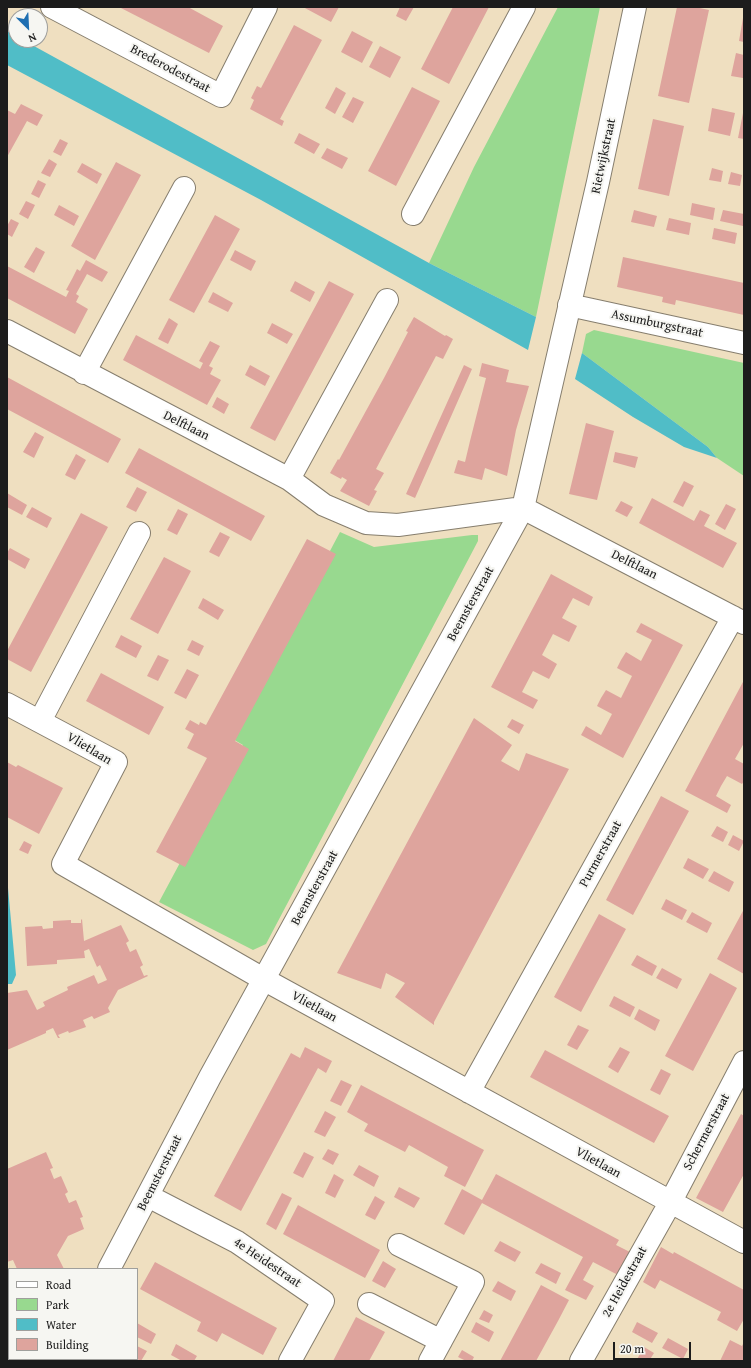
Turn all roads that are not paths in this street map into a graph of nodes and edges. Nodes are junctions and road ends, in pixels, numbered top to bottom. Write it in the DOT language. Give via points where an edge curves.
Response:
graph roads {
  1 [pos="52,7"];
  2 [pos="266,7"];
  3 [pos="524,7"];
  4 [pos="635,7"];
  5 [pos="184,188"];
  6 [pos="413,214"];
  7 [pos="387,300"];
  8 [pos="569,305"];
  9 [pos="7,331"];
  10 [pos="744,343"];
  11 [pos="84,373"];
  12 [pos="289,479"];
  13 [pos="523,508"];
  14 [pos="139,533"];
  15 [pos="738,620"];
  16 [pos="7,704"];
  17 [pos="40,720"];
  18 [pos="265,980"];
  19 [pos="744,1062"];
  20 [pos="469,1092"];
  21 [pos="148,1196"];
  22 [pos="670,1203"];
  23 [pos="744,1242"];
  24 [pos="399,1244"];
  25 [pos="110,1268"];
  26 [pos="369,1304"];
  27 [pos="441,1341"];
  28 [pos="290,1361"];
  29 [pos="430,1361"];
  30 [pos="580,1361"];
  1 -- 2 [label="street, Brederodestraat" via="221,96"];
  3 -- 6 [label="street"];
  4 -- 8 [label="street, Rietwijkstraat"];
  5 -- 11 [label="street"];
  7 -- 12 [label="street"];
  8 -- 10 [label="street, Assumburgstraat"];
  8 -- 13 [label="street"];
  9 -- 11 [label="street, Delftlaan"];
  11 -- 12 [label="street, Delftlaan"];
  12 -- 13 [label="street, Delftlaan" via="324,505 366,523 398,525"];
  13 -- 15 [label="street, Delftlaan"];
  13 -- 18 [label="street, Beemsterstraat"];
  14 -- 17 [label="street"];
  15 -- 20 [label="street, Purmerstraat"];
  16 -- 17 [label="street, Vlietlaan"];
  17 -- 18 [label="street, Vlietlaan" via="116,762 63,864"];
  18 -- 20 [label="street, Vlietlaan"];
  18 -- 21 [label="street, Beemsterstraat" via="210,1077"];
  19 -- 22 [label="street, Schermerstraat"];
  20 -- 22 [label="street, Vlietlaan"];
  21 -- 25 [label="street, Beemsterstraat"];
  21 -- 28 [label="street, 4e Heidestraat" via="237,1242 323,1301"];
  22 -- 23 [label="street, Vlietlaan"];
  22 -- 30 [label="street, 2e Heidestraat"];
  24 -- 27 [label="street" via="473,1282"];
  26 -- 27 [label="street"];
  27 -- 29 [label="street"];
}
